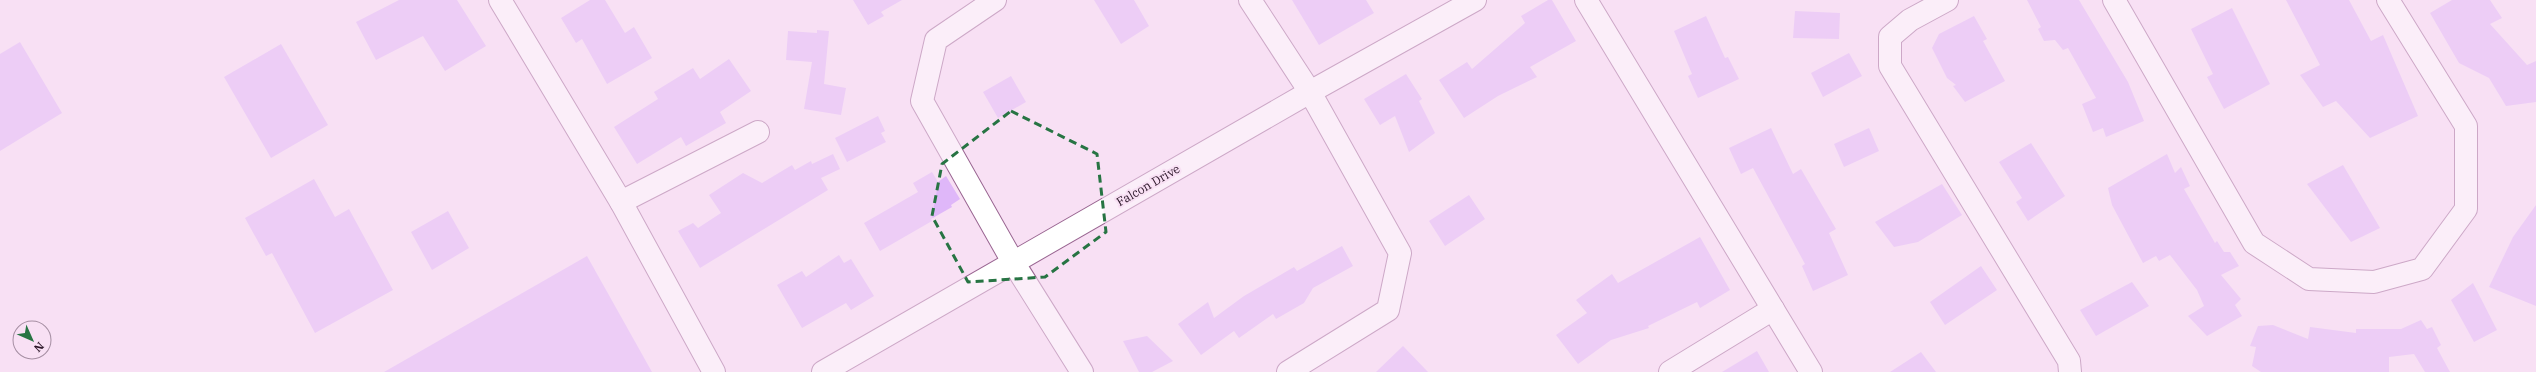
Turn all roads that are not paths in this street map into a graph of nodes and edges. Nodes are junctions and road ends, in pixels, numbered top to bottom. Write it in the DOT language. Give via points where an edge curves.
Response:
graph roads {
  1 [pos="500,0"];
  2 [pos="996,0"];
  3 [pos="1250,0"];
  4 [pos="1475,0"];
  5 [pos="1586,0"];
  6 [pos="1947,0"];
  7 [pos="2114,0"];
  8 [pos="2397,3"];
  9 [pos="1310,92"];
  10 [pos="758,132"];
  11 [pos="621,202"];
  12 [pos="1013,262"];
  13 [pos="1773,309"];
  14 [pos="714,372"];
  15 [pos="823,372"];
  16 [pos="1082,372"];
  17 [pos="1288,372"];
  18 [pos="1670,372"];
  19 [pos="1811,372"];
  20 [pos="2070,372"];
  1 -- 11 [label="street"];
  2 -- 12 [label="street" via="936,40 922,101"];
  3 -- 9 [label="street"];
  4 -- 9 [label="street, Falcon Drive"];
  5 -- 13 [label="street"];
  6 -- 20 [label="street" via="1910,20 1890,37 1890,66 2070,361"];
  7 -- 8 [label="street" via="2254,243 2309,279 2374,282 2422,268 2466,209 2466,126"];
  9 -- 12 [label="street, Falcon Drive"];
  9 -- 17 [label="street" via="1400,253 1388,310"];
  10 -- 11 [label="street"];
  11 -- 14 [label="street"];
  12 -- 15 [label="street, Falcon Drive"];
  12 -- 16 [label="street"];
  13 -- 18 [label="street"];
  13 -- 19 [label="street"];
}
